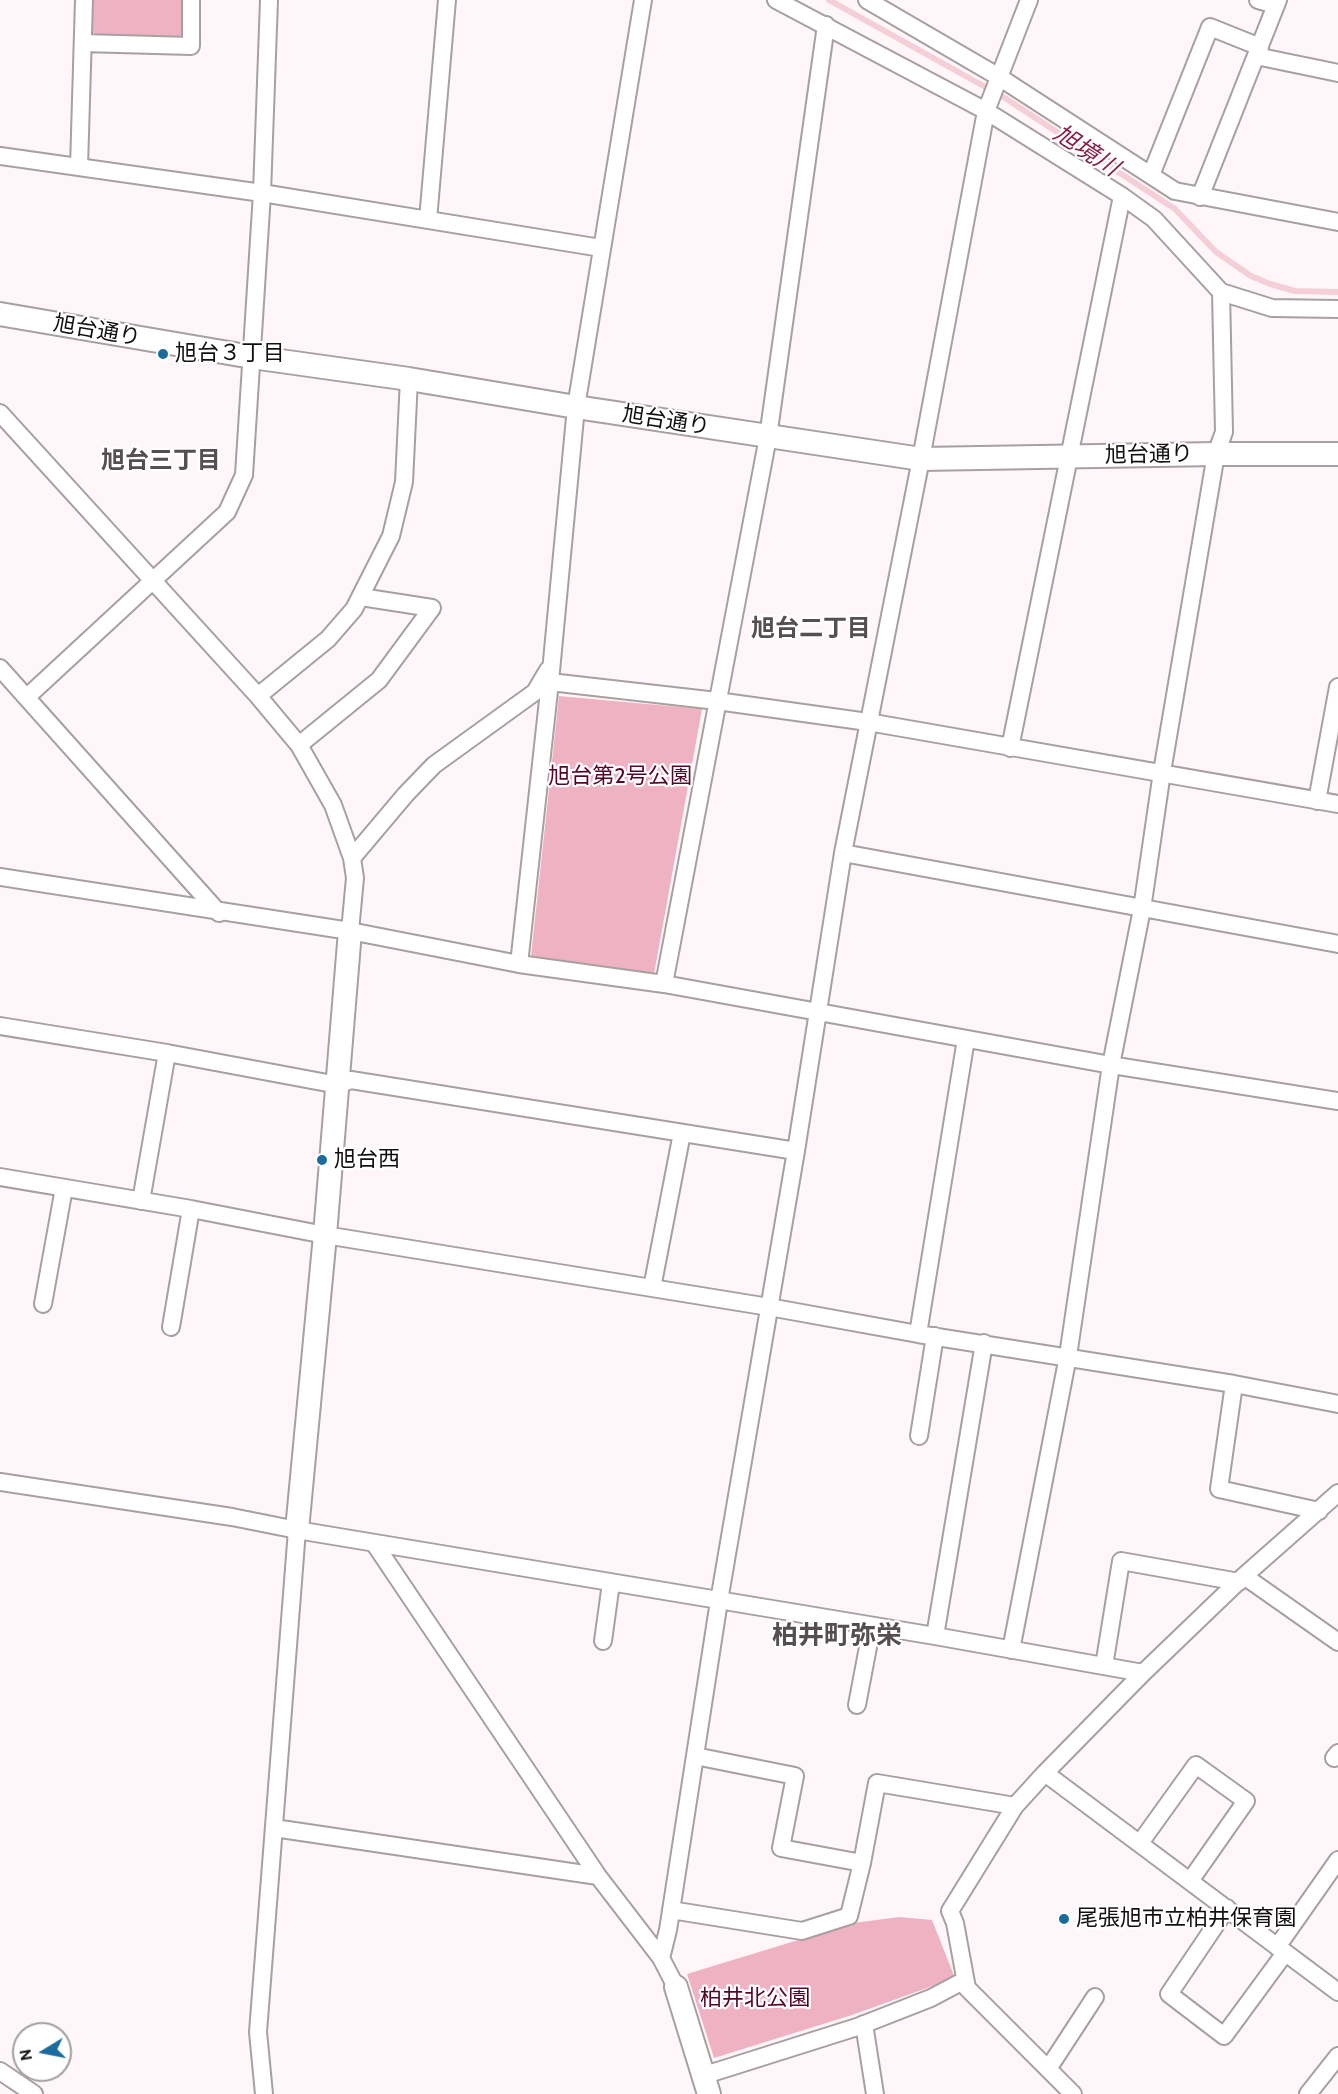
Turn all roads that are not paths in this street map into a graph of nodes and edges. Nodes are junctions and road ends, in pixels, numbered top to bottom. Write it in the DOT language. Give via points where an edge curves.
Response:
graph roads {
  1 [pos="84,0"];
  2 [pos="191,0"];
  3 [pos="269,0"];
  4 [pos="447,0"];
  5 [pos="643,0"];
  6 [pos="776,0"];
  7 [pos="1029,0"];
  8 [pos="1258,0"];
  9 [pos="872,1"];
  10 [pos="1277,3"];
  11 [pos="826,25"];
  12 [pos="83,43"];
  13 [pos="1258,51"];
  14 [pos="1338,73"];
  15 [pos="998,80"];
  16 [pos="988,107"];
  17 [pos="0,156"];
  18 [pos="79,167"];
  19 [pos="1151,175"];
  20 [pos="262,192"];
  21 [pos="1122,196"];
  22 [pos="1200,196"];
  23 [pos="428,220"];
  24 [pos="1338,222"];
  25 [pos="601,248"];
  26 [pos="1221,292"];
  27 [pos="1338,309"];
  28 [pos="0,314"];
  29 [pos="252,357"];
  30 [pos="409,379"];
  31 [pos="576,407"];
  32 [pos="0,414"];
  33 [pos="768,437"];
  34 [pos="1216,454"];
  35 [pos="1338,454"];
  36 [pos="1068,456"];
  37 [pos="921,459"];
  38 [pos="153,582"];
  39 [pos="361,597"];
  40 [pos="0,668"];
  41 [pos="550,674"];
  42 [pos="1338,687"];
  43 [pos="258,696"];
  44 [pos="27,697"];
  45 [pos="717,701"];
  46 [pos="868,722"];
  47 [pos="299,745"];
  48 [pos="1010,748"];
  49 [pos="1162,772"];
  50 [pos="1317,801"];
  51 [pos="1338,804"];
  52 [pos="843,853"];
  53 [pos="352,858"];
  54 [pos="0,877"];
  55 [pos="1142,909"];
  56 [pos="219,913"];
  57 [pos="350,931"];
  58 [pos="1338,944"];
  59 [pos="519,963"];
  60 [pos="664,984"];
  61 [pos="818,1012"];
  62 [pos="0,1026"];
  63 [pos="966,1039"];
  64 [pos="166,1053"];
  65 [pos="1111,1065"];
  66 [pos="338,1085"];
  67 [pos="1338,1101"];
  68 [pos="682,1133"];
  69 [pos="796,1151"];
  70 [pos="0,1177"];
  71 [pos="64,1188"];
  72 [pos="141,1201"];
  73 [pos="191,1209"];
  74 [pos="325,1235"];
  75 [pos="652,1288"];
  76 [pos="43,1304"];
  77 [pos="769,1307"];
  78 [pos="171,1327"];
  79 [pos="926,1335"];
  80 [pos="984,1343"];
  81 [pos="1068,1356"];
  82 [pos="1234,1384"];
  83 [pos="1338,1404"];
  84 [pos="919,1436"];
  85 [pos="0,1482"];
  86 [pos="1338,1493"];
  87 [pos="1319,1511"];
  88 [pos="297,1530"];
  89 [pos="374,1543"];
  90 [pos="1242,1579"];
  91 [pos="612,1583"];
  92 [pos="719,1601"];
  93 [pos="872,1626"];
  94 [pos="935,1636"];
  95 [pos="603,1641"];
  96 [pos="1338,1642"];
  97 [pos="1011,1650"];
  98 [pos="1104,1666"];
  99 [pos="1143,1673"];
  100 [pos="857,1705"];
  101 [pos="695,1756"];
  102 [pos="1045,1773"];
  103 [pos="1015,1806"];
  104 [pos="274,1828"];
  105 [pos="1140,1843"];
  106 [pos="1338,1860"];
  107 [pos="862,1863"];
  108 [pos="598,1876"];
  109 [pos="1190,1881"];
  110 [pos="1227,1908"];
  111 [pos="671,1910"];
  112 [pos="1281,1950"];
  113 [pos="661,1958"];
  114 [pos="965,1980"];
  115 [pos="676,1987"];
  116 [pos="1338,1992"];
  117 [pos="1095,1997"];
  118 [pos="864,2024"];
  119 [pos="1338,2056"];
  120 [pos="1048,2069"];
  121 [pos="0,2071"];
  122 [pos="707,2084"];
  123 [pos="34,2094"];
  124 [pos="264,2094"];
  125 [pos="875,2094"];
  126 [pos="1073,2094"];
  127 [pos="1308,2094"];
  1 -- 12 [label="street"];
  2 -- 12 [label="street" via="192,46"];
  3 -- 20 [label="street"];
  4 -- 23 [label="street"];
  5 -- 25 [label="street"];
  6 -- 11 [label="street"];
  7 -- 15 [label="street"];
  8 -- 10 [label="street"];
  9 -- 15 [label="street"];
  10 -- 13 [label="street"];
  11 -- 16 [label="street"];
  11 -- 33 [label="street"];
  12 -- 18 [label="street"];
  13 -- 14 [label="street"];
  13 -- 19 [label="street" via="1210,27"];
  13 -- 22 [label="street"];
  15 -- 16 [label="street"];
  15 -- 19 [label="street"];
  16 -- 21 [label="street"];
  16 -- 37 [label="street"];
  17 -- 18 [label="street"];
  18 -- 20 [label="street"];
  19 -- 22 [label="street" via="1175,190"];
  20 -- 23 [label="street"];
  20 -- 29 [label="street"];
  21 -- 26 [label="street" via="1154,219"];
  21 -- 36 [label="street"];
  22 -- 24 [label="street"];
  23 -- 25 [label="street"];
  25 -- 31 [label="street"];
  26 -- 27 [label="street" via="1272,308"];
  26 -- 34 [label="street" via="1224,432"];
  28 -- 29 [label="street, 旭台通り"];
  29 -- 30 [label="street, 旭台通り"];
  29 -- 38 [label="street" via="244,475 227,512"];
  30 -- 31 [label="street, 旭台通り"];
  30 -- 39 [label="street" via="404,482 391,536"];
  31 -- 33 [label="street, 旭台通り"];
  31 -- 41 [label="street"];
  32 -- 38 [label="street"];
  33 -- 37 [label="street, 旭台通り"];
  33 -- 45 [label="street"];
  34 -- 35 [label="street, 旭台通り"];
  34 -- 36 [label="street, 旭台通り"];
  34 -- 49 [label="street"];
  36 -- 37 [label="street, 旭台通り"];
  36 -- 48 [label="street"];
  37 -- 46 [label="street"];
  38 -- 43 [label="street"];
  38 -- 44 [label="street"];
  39 -- 43 [label="street" via="328,639"];
  39 -- 47 [label="street" via="432,608 379,680"];
  40 -- 44 [label="street"];
  41 -- 45 [label="street"];
  41 -- 53 [label="street" via="536,692 434,765"];
  41 -- 59 [label="street"];
  42 -- 50 [label="street"];
  43 -- 47 [label="street"];
  44 -- 56 [label="street"];
  45 -- 46 [label="street"];
  45 -- 60 [label="street"];
  46 -- 48 [label="street"];
  46 -- 52 [label="street"];
  47 -- 53 [label="street" via="333,805"];
  48 -- 49 [label="street"];
  49 -- 50 [label="street"];
  49 -- 55 [label="street"];
  50 -- 51 [label="street"];
  52 -- 55 [label="street"];
  52 -- 61 [label="street"];
  53 -- 57 [label="street" via="355,878"];
  54 -- 56 [label="street"];
  55 -- 58 [label="street"];
  55 -- 65 [label="street"];
  56 -- 57 [label="street"];
  57 -- 59 [label="street"];
  57 -- 66 [label="street"];
  59 -- 60 [label="street"];
  60 -- 61 [label="street"];
  61 -- 63 [label="street"];
  61 -- 69 [label="street"];
  62 -- 64 [label="street"];
  63 -- 65 [label="street"];
  63 -- 79 [label="street"];
  64 -- 66 [label="street"];
  64 -- 72 [label="street"];
  65 -- 67 [label="street"];
  65 -- 81 [label="street"];
  66 -- 68 [label="street" via="351,1080"];
  66 -- 74 [label="street"];
  68 -- 69 [label="street"];
  68 -- 75 [label="street"];
  69 -- 77 [label="street"];
  70 -- 71 [label="street"];
  71 -- 72 [label="street"];
  71 -- 76 [label="street"];
  72 -- 73 [label="street"];
  73 -- 74 [label="street"];
  73 -- 78 [label="street"];
  74 -- 75 [label="street"];
  74 -- 88 [label="street"];
  75 -- 77 [label="street"];
  77 -- 79 [label="street"];
  77 -- 92 [label="street"];
  79 -- 80 [label="street"];
  79 -- 84 [label="street"];
  80 -- 81 [label="street"];
  80 -- 94 [label="street"];
  81 -- 82 [label="street"];
  81 -- 97 [label="street"];
  82 -- 83 [label="street"];
  82 -- 87 [label="street" via="1219,1489"];
  85 -- 88 [label="street"];
  86 -- 87 [label="street"];
  87 -- 90 [label="street"];
  88 -- 89 [label="street"];
  88 -- 104 [label="street"];
  89 -- 91 [label="street"];
  89 -- 108 [label="street"];
  90 -- 96 [label="street"];
  90 -- 98 [label="street" via="1121,1562"];
  90 -- 99 [label="street"];
  91 -- 92 [label="street"];
  91 -- 95 [label="street"];
  92 -- 93 [label="street"];
  92 -- 101 [label="street"];
  93 -- 94 [label="street"];
  93 -- 100 [label="street"];
  94 -- 97 [label="street"];
  97 -- 98 [label="street"];
  98 -- 99 [label="street"];
  99 -- 102 [label="street"];
  101 -- 107 [label="street" via="795,1776 782,1848"];
  101 -- 111 [label="street"];
  102 -- 103 [label="street"];
  102 -- 105 [label="street"];
  103 -- 107 [label="street" via="877,1783"];
  103 -- 114 [label="street" via="950,1911"];
  104 -- 108 [label="street"];
  104 -- 124 [label="street" via="258,2032"];
  105 -- 109 [label="street"];
  105 -- 109 [label="street" via="1196,1765 1246,1801"];
  106 -- 112 [label="street"];
  107 -- 111 [label="street" via="849,1916 802,1931"];
  108 -- 113 [label="street"];
  109 -- 110 [label="street"];
  110 -- 112 [label="street"];
  110 -- 112 [label="street" via="1169,1994 1224,2036"];
  111 -- 113 [label="street"];
  112 -- 116 [label="street"];
  113 -- 115 [label="street"];
  114 -- 118 [label="street"];
  114 -- 120 [label="street" via="967,1988"];
  115 -- 122 [label="street"];
  117 -- 120 [label="street"];
  118 -- 122 [label="street"];
  118 -- 125 [label="street"];
  119 -- 127 [label="street"];
  120 -- 126 [label="street"];
  121 -- 123 [label="street"];
}
